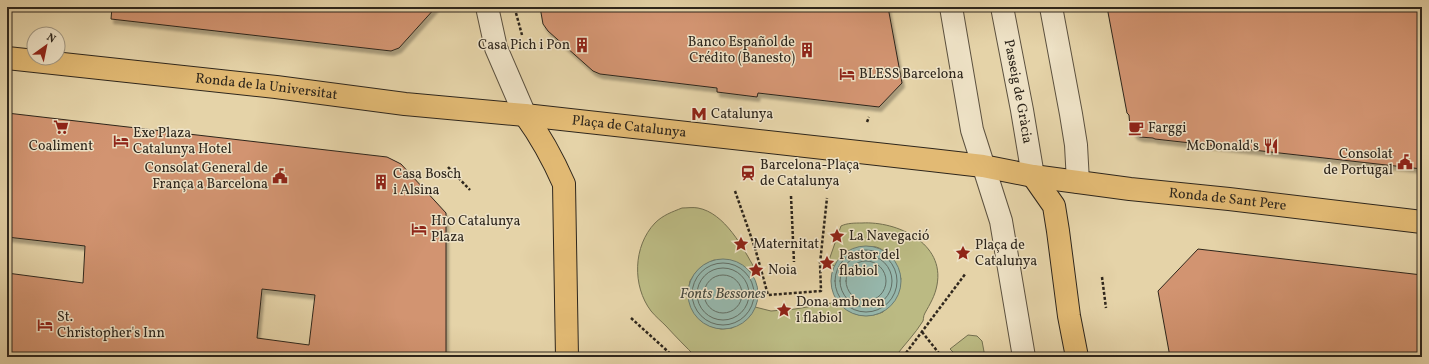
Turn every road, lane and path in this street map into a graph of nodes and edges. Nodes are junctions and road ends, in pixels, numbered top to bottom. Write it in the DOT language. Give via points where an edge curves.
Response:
graph roads {
  1 [pos="487,7"];
  2 [pos="950,7"];
  3 [pos="1002,7"];
  4 [pos="1051,7"];
  5 [pos="516,13"];
  6 [pos="522,35"];
  7 [pos="7,58"];
  8 [pos="525,115"];
  9 [pos="869,117"];
  10 [pos="867,122"];
  11 [pos="983,166"];
  12 [pos="448,167"];
  13 [pos="1033,176"];
  14 [pos="1078,182"];
  15 [pos="470,190"];
  16 [pos="736,191"];
  17 [pos="791,196"];
  18 [pos="827,198"];
  19 [pos="1054,206"];
  20 [pos="1422,222"];
  21 [pos="794,262"];
  22 [pos="966,273"];
  23 [pos="1102,277"];
  24 [pos="1106,308"];
  25 [pos="630,318"];
  26 [pos="922,332"];
  27 [pos="906,352"];
  28 [pos="567,357"];
  29 [pos="674,357"];
  30 [pos="903,357"];
  31 [pos="910,357"];
  32 [pos="942,357"];
  33 [pos="1024,357"];
  34 [pos="1077,357"];
  1 -- 8 [label="street" via="496,48"];
  2 -- 11 [label="street" via="972,130"];
  3 -- 13 [label="street, Passeig de Gràcia"];
  4 -- 14 [label="street" via="1076,145"];
  5 -- 6 [label="path"];
  7 -- 8 [label="main road, Ronda de la Universitat" via="276,87 405,104"];
  8 -- 11 [label="main road, Plaça de Catalunya"];
  8 -- 28 [label="main road" via="548,150 564,184"];
  9 -- 10 [label="path"];
  11 -- 13 [label="main road, Plaça de Catalunya"];
  11 -- 33 [label="street" via="1001,221"];
  12 -- 15 [label="path"];
  13 -- 14 [label="main road, Ronda de Sant Pere"];
  13 -- 19 [label="main road"];
  14 -- 19 [label="main road"];
  14 -- 20 [label="main road, Ronda de Sant Pere"];
  16 -- 18 [label="path" via="768,295 821,290 820,263"];
  17 -- 21 [label="path"];
  19 -- 34 [label="main road"];
  22 -- 26 [label="path"];
  23 -- 24 [label="path"];
  25 -- 29 [label="path"];
  26 -- 27 [label="path"];
  26 -- 32 [label="path"];
  27 -- 30 [label="path"];
  27 -- 31 [label="path"];
}
